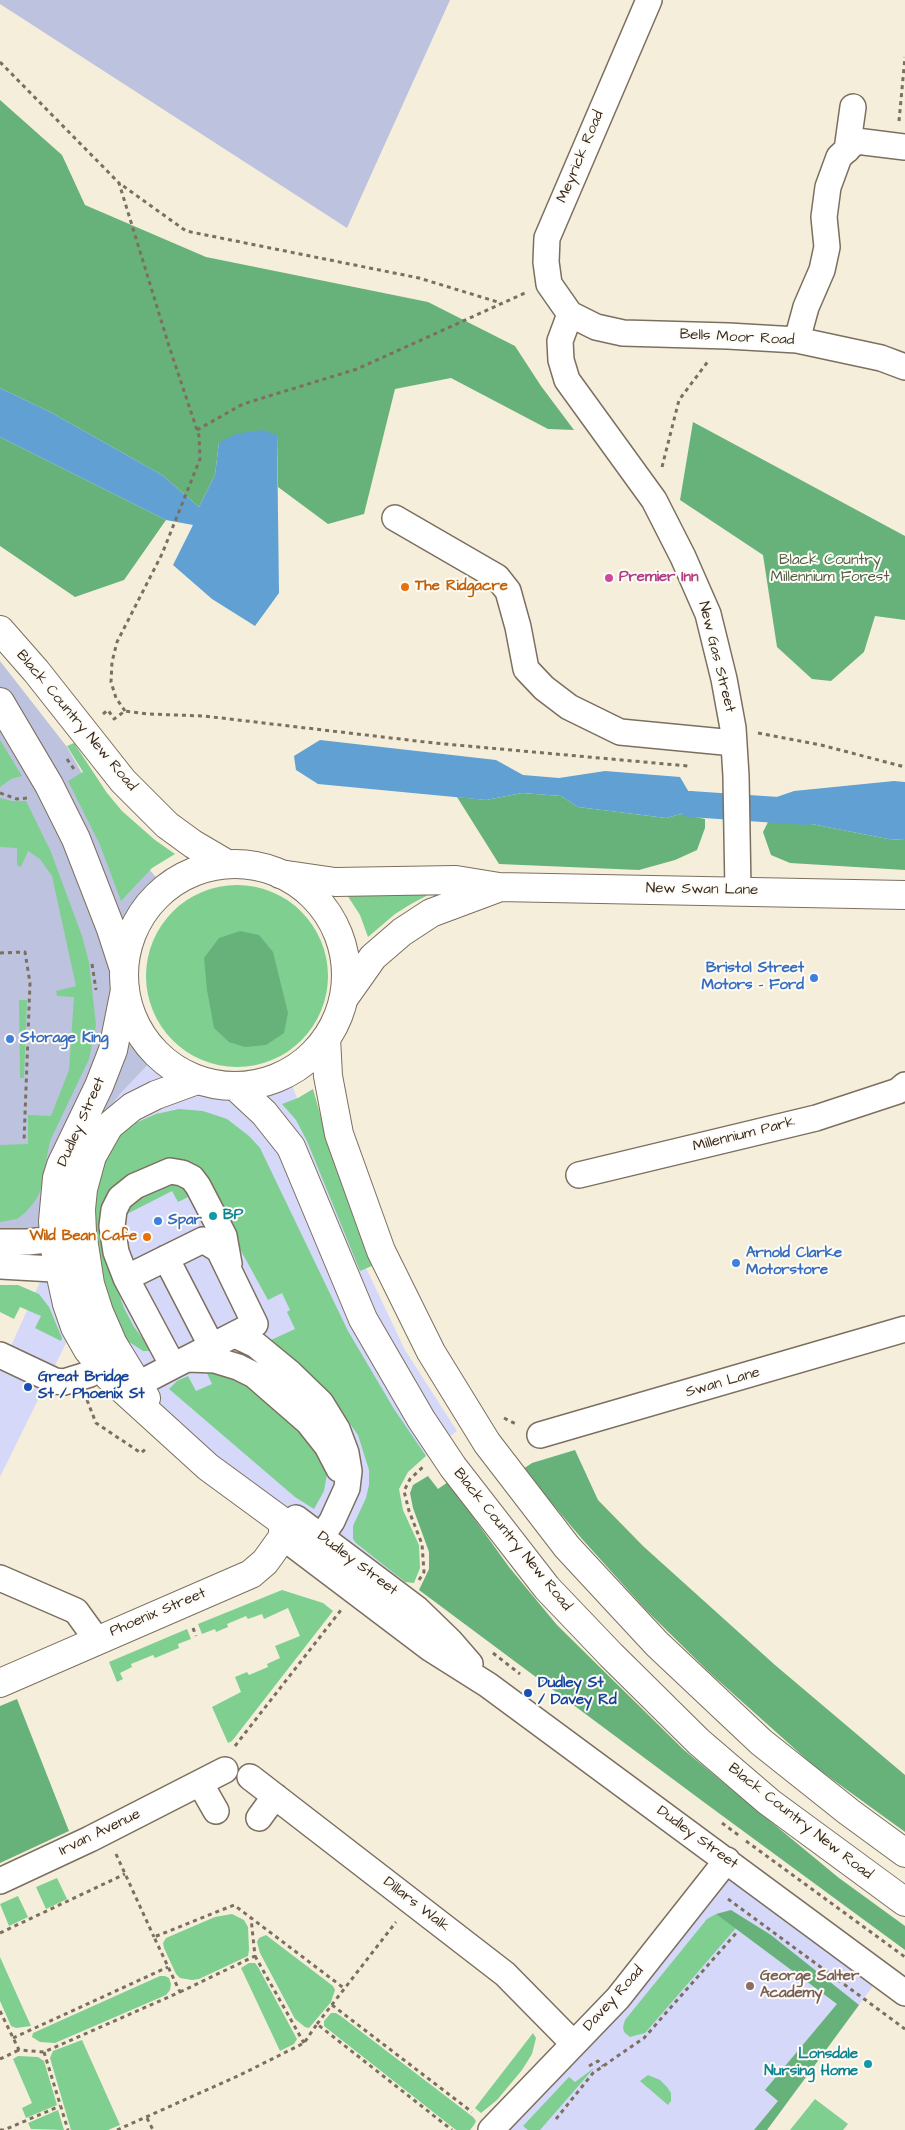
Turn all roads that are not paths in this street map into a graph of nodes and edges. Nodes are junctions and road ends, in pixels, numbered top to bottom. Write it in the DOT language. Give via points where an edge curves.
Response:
graph roads {
  1 [pos="649,0"];
  2 [pos="853,107"];
  3 [pos="901,146"];
  4 [pos="847,150"];
  5 [pos="570,314"];
  6 [pos="797,340"];
  7 [pos="905,367"];
  8 [pos="395,518"];
  9 [pos="0,630"];
  10 [pos="0,702"];
  11 [pos="734,735"];
  12 [pos="227,864"];
  13 [pos="280,874"];
  14 [pos="499,887"];
  15 [pos="738,891"];
  16 [pos="905,895"];
  17 [pos="124,980"];
  18 [pos="344,998"];
  19 [pos="326,1038"];
  20 [pos="197,1080"];
  21 [pos="905,1085"];
  22 [pos="235,1086"];
  23 [pos="579,1176"];
  24 [pos="68,1238"];
  25 [pos="0,1242"];
  26 [pos="166,1258"];
  27 [pos="0,1266"];
  28 [pos="59,1269"];
  29 [pos="230,1273"];
  30 [pos="126,1278"];
  31 [pos="245,1329"];
  32 [pos="905,1329"];
  33 [pos="212,1346"];
  34 [pos="0,1355"];
  35 [pos="180,1363"];
  36 [pos="99,1366"];
  37 [pos="131,1388"];
  38 [pos="540,1434"];
  39 [pos="342,1501"];
  40 [pos="290,1528"];
  41 [pos="314,1546"];
  42 [pos="0,1578"];
  43 [pos="97,1640"];
  44 [pos="0,1683"];
  45 [pos="225,1770"];
  46 [pos="250,1776"];
  47 [pos="200,1783"];
  48 [pos="276,1796"];
  49 [pos="216,1811"];
  50 [pos="259,1818"];
  51 [pos="905,1853"];
  52 [pos="727,1860"];
  53 [pos="0,1881"];
  54 [pos="905,1902"];
  55 [pos="905,1993"];
  56 [pos="573,2043"];
  57 [pos="483,2122"];
  1 -- 5 [label="street, Meyrick Road" via="547,238 549,284"];
  2 -- 4 [label="street"];
  3 -- 4 [label="street" via="856,141"];
  4 -- 6 [label="street" via="839,157 828,187 824,217 827,247"];
  5 -- 6 [label="street, Bells Moor Road" via="596,327 623,333"];
  5 -- 11 [label="street, New Gas Street" via="560,341 567,380 654,500 683,557 708,614"];
  6 -- 7 [label="street, Bells Moor Road" via="882,358"];
  8 -- 11 [label="street" via="497,577 508,592 526,669 569,708 620,732"];
  9 -- 12 [label="main road, Black Country New Road" via="123,781 168,825"];
  10 -- 17 [label="main road" via="50,785 76,839 111,929"];
  11 -- 15 [label="street, New Gas Street"];
  12 -- 13 [label="main road" via="251,865"];
  12 -- 17 [label="main road, Dudley Street" via="182,877 154,899 132,931"];
  13 -- 14 [label="main road, New Swan Lane" via="335,882 456,880"];
  13 -- 18 [label="main road" via="312,896 334,924 346,967"];
  14 -- 15 [label="main road, New Swan Lane"];
  14 -- 18 [label="main road, New Swan Lane" via="431,913 402,932 373,957"];
  15 -- 16 [label="main road, New Swan Lane"];
  17 -- 20 [label="main road" via="133,1019 147,1043 169,1064"];
  17 -- 24 [label="main road, Dudley Street" via="113,1050 61,1165 55,1197"];
  18 -- 19 [label="main road"];
  19 -- 22 [label="main road" via="311,1056 287,1073 256,1084"];
  19 -- 51 [label="main road" via="328,1076 339,1134 381,1251 431,1352 487,1443 567,1547 657,1644 761,1742"];
  20 -- 22 [label="main road"];
  20 -- 24 [label="main road, Dudley Street" via="132,1107 109,1126 90,1163 81,1209"];
  21 -- 23 [label="street, Millennium Park" via="898,1091 816,1118"];
  22 -- 54 [label="main road, Black Country New Road" via="264,1113 292,1147 363,1319 421,1419 453,1467 547,1588 699,1742 769,1802"];
  24 -- 25 [label="street"];
  24 -- 28 [label="main road, Dudley Street"];
  24 -- 36 [label="main road, Dudley Street" via="99,1312"];
  26 -- 29 [label="street" via="203,1240 218,1250"];
  26 -- 30 [label="street"];
  26 -- 33 [label="street"];
  27 -- 28 [label="street"];
  28 -- 36 [label="main road, Dudley Street" via="76,1328"];
  29 -- 30 [label="street" via="224,1236 198,1186 187,1176 170,1171 135,1186 120,1198 114,1210 112,1226 116,1252"];
  29 -- 31 [label="street"];
  30 -- 35 [label="street"];
  31 -- 33 [label="street"];
  31 -- 39 [label="street" via="256,1345 321,1403 337,1429 349,1471"];
  32 -- 38 [label="street, Swan Lane"];
  33 -- 35 [label="street"];
  34 -- 36 [label="street" via="55,1381 64,1382"];
  35 -- 37 [label="street"];
  35 -- 39 [label="street" via="215,1360 254,1375 308,1422 327,1446 342,1478"];
  36 -- 37 [label="main road, Dudley Street"];
  37 -- 40 [label="main road, Dudley Street" via="165,1429 208,1468 235,1499"];
  39 -- 41 [label="street"];
  40 -- 41 [label="street, Dudley Street"];
  40 -- 43 [label="main road, Phoenix Street" via="265,1562 251,1574"];
  41 -- 52 [label="street, Dudley Street" via="431,1649 488,1685"];
  42 -- 43 [label="street" via="76,1611"];
  43 -- 44 [label="main road, Phoenix Street"];
  45 -- 47 [label="street, Irvan Avenue"];
  46 -- 48 [label="street, Dillars Walk"];
  47 -- 49 [label="street"];
  47 -- 53 [label="street, Irvan Avenue" via="90,1840"];
  48 -- 50 [label="street"];
  48 -- 56 [label="street, Dillars Walk" via="505,1974"];
  52 -- 55 [label="street, Dudley Street"];
  52 -- 56 [label="street, Davey Road" via="618,1998"];
  56 -- 57 [label="street, Davey Road"];
}
